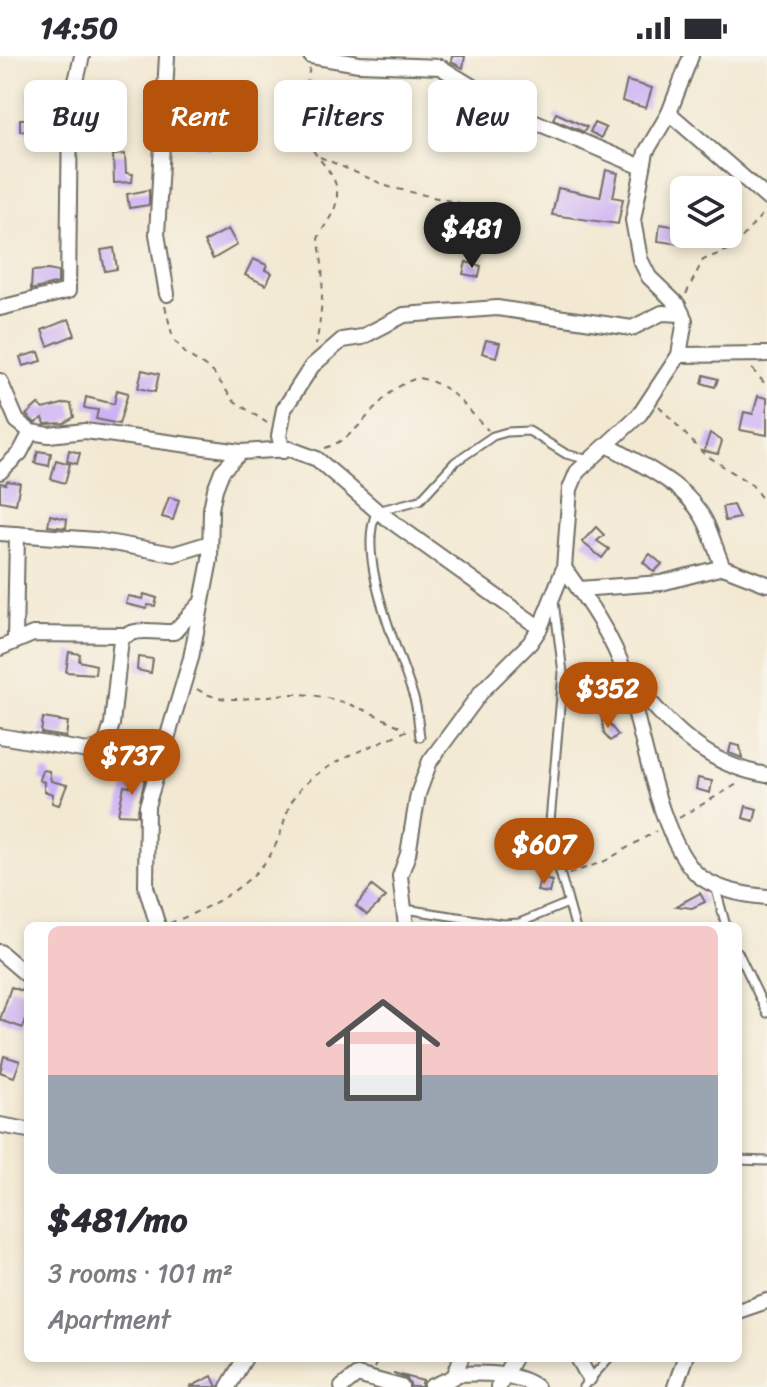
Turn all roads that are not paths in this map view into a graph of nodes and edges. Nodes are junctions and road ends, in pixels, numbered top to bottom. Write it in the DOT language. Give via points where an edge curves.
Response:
graph roads {
  1 [pos="82,56"];
  2 [pos="167,56"];
  3 [pos="313,56"];
  4 [pos="691,56"];
  5 [pos="669,113"];
  6 [pos="642,167"];
  7 [pos="767,198"];
  8 [pos="167,294"];
  9 [pos="0,308"];
  10 [pos="682,314"];
  11 [pos="767,354"];
  12 [pos="679,355"];
  13 [pos="0,381"];
  14 [pos="31,432"];
  15 [pos="609,446"];
  16 [pos="283,451"];
  17 [pos="241,452"];
  18 [pos="589,460"];
  19 [pos="0,472"];
  20 [pos="377,511"];
  21 [pos="0,533"];
  22 [pos="17,534"];
  23 [pos="210,543"];
  24 [pos="723,567"];
  25 [pos="564,568"];
  26 [pos="767,584"];
  27 [pos="579,589"];
  28 [pos="554,601"];
  29 [pos="202,602"];
  30 [pos="540,628"];
  31 [pos="125,635"];
  32 [pos="15,640"];
  33 [pos="0,648"];
  34 [pos="624,671"];
  35 [pos="0,736"];
  36 [pos="420,737"];
  37 [pos="760,774"];
  38 [pos="715,885"];
  39 [pos="767,897"];
  40 [pos="568,903"];
  41 [pos="405,909"];
  42 [pos="158,922"];
  43 [pos="406,922"];
  44 [pos="490,922"];
  45 [pos="521,922"];
  46 [pos="574,922"];
  47 [pos="725,922"];
  48 [pos="0,952"];
  49 [pos="742,960"];
  50 [pos="24,973"];
  51 [pos="767,1013"];
  52 [pos="0,1125"];
  53 [pos="24,1129"];
  54 [pos="742,1160"];
  55 [pos="767,1161"];
  56 [pos="767,1301"];
  57 [pos="742,1310"];
  58 [pos="243,1362"];
  59 [pos="460,1362"];
  60 [pos="512,1362"];
  61 [pos="579,1362"];
  62 [pos="605,1362"];
  63 [pos="684,1362"];
  64 [pos="456,1374"];
  65 [pos="500,1382"];
  66 [pos="586,1383"];
  67 [pos="228,1387"];
  68 [pos="342,1387"];
  69 [pos="401,1387"];
  70 [pos="431,1387"];
  71 [pos="536,1387"];
  72 [pos="675,1387"];
  1 -- 9 [label="street" via="70,106 68,291"];
  2 -- 8 [label="street" via="157,234"];
  3 -- 6 [label="street" via="359,64 440,67 519,115"];
  4 -- 5 [label="street"];
  5 -- 6 [label="street"];
  5 -- 7 [label="street"];
  6 -- 10 [label="street" via="633,220 640,259"];
  10 -- 12 [label="street" via="685,335"];
  10 -- 16 [label="street" via="662,313 632,328 497,308 414,312 362,337 342,340 312,366 284,409 279,436"];
  11 -- 12 [label="street"];
  12 -- 15 [label="street" via="653,399"];
  13 -- 14 [label="street" via="17,421"];
  14 -- 17 [label="street" via="85,431"];
  14 -- 19 [label="street" via="20,453"];
  15 -- 18 [label="street"];
  15 -- 24 [label="street" via="688,497 706,523"];
  16 -- 17 [label="street"];
  16 -- 20 [label="street" via="317,459"];
  17 -- 23 [label="street" via="218,479"];
  18 -- 20 [label="lane" via="566,454 529,431 493,436 455,462 420,500"];
  18 -- 25 [label="street" via="570,489"];
  20 -- 30 [label="street"];
  20 -- 36 [label="lane" via="370,532 374,566 414,697"];
  21 -- 22 [label="street"];
  22 -- 23 [label="street" via="96,540 174,554"];
  22 -- 32 [label="street"];
  23 -- 29 [label="street"];
  24 -- 26 [label="street"];
  24 -- 27 [label="street" via="661,583"];
  25 -- 27 [label="street"];
  25 -- 28 [label="street"];
  27 -- 34 [label="street"];
  28 -- 30 [label="street"];
  28 -- 40 [label="lane" via="563,673 549,833"];
  29 -- 31 [label="street" via="174,632"];
  29 -- 42 [label="street" via="186,682 147,806 146,887"];
  30 -- 41 [label="street" via="482,691 430,761 400,876"];
  31 -- 32 [label="street" via="33,634"];
  31 -- 35 [label="street" via="105,746 88,751"];
  32 -- 33 [label="street"];
  34 -- 37 [label="street" via="688,742 709,757"];
  34 -- 38 [label="street" via="656,793 689,864"];
  38 -- 39 [label="street"];
  38 -- 47 [label="lane"];
  40 -- 45 [label="lane"];
  40 -- 46 [label="lane"];
  41 -- 43 [label="street"];
  41 -- 44 [label="lane"];
  48 -- 50 [label="street"];
  49 -- 51 [label="lane"];
  52 -- 53 [label="street"];
  54 -- 55 [label="lane"];
  56 -- 57 [label="street"];
  58 -- 67 [label="street"];
  59 -- 64 [label="street"];
  60 -- 65 [label="street"];
  61 -- 66 [label="street"];
  62 -- 66 [label="lane"];
  63 -- 72 [label="street"];
  64 -- 65 [label="street"];
  64 -- 70 [label="street"];
  65 -- 71 [label="street" via="522,1380"];
  68 -- 69 [label="street" via="357,1375"];
}
